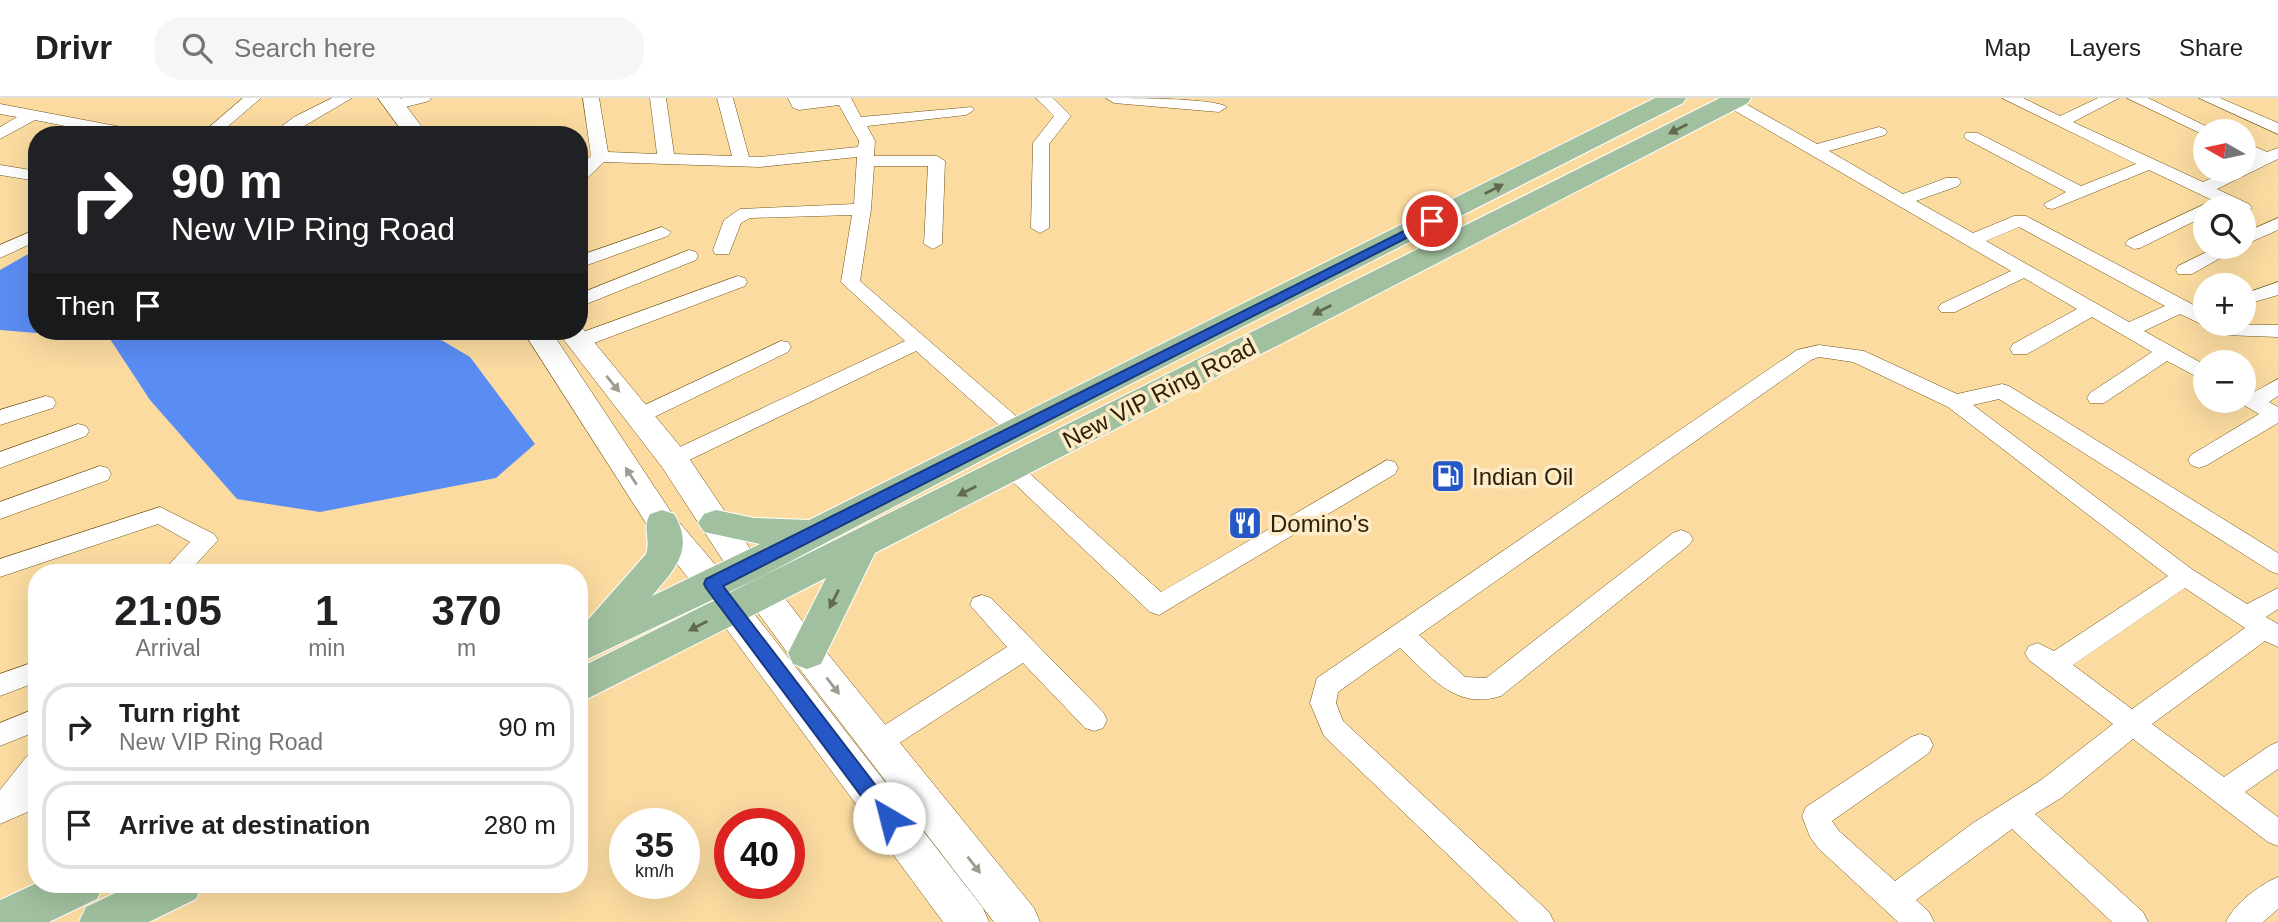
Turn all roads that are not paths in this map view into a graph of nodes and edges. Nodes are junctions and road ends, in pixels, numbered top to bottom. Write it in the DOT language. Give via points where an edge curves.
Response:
graph roads {
  1 [pos="253,98"];
  2 [pos="344,98"];
  3 [pos="371,98"];
  4 [pos="423,98"];
  5 [pos="591,98"];
  6 [pos="658,98"];
  7 [pos="725,98"];
  8 [pos="796,98"];
  9 [pos="864,98"];
  10 [pos="1044,98"];
  11 [pos="1114,98"];
  12 [pos="2010,98"];
  13 [pos="2111,98"];
  14 [pos="2135,98"];
  15 [pos="2207,98"];
  16 [pos="1665,99"];
  17 [pos="844,100"];
  18 [pos="1735,100"];
  19 [pos="392,101"];
  20 [pos="1219,107"];
  21 [pos="0,109"];
  22 [pos="966,110"];
  23 [pos="31,116"];
  24 [pos="856,122"];
  25 [pos="2060,122"];
  26 [pos="2193,124"];
  27 [pos="86,126"];
  28 [pos="219,126"];
  29 [pos="291,126"];
  30 [pos="391,126"];
  31 [pos="410,126"];
  32 [pos="2278,129"];
  33 [pos="1879,132"];
  34 [pos="0,134"];
  35 [pos="1972,136"];
  36 [pos="1816,150"];
  37 [pos="2256,151"];
  38 [pos="600,156"];
  39 [pos="866,156"];
  40 [pos="2273,156"];
  41 [pos="666,159"];
  42 [pos="742,161"];
  43 [pos="2150,164"];
  44 [pos="588,167"];
  45 [pos="0,170"];
  46 [pos="28,175"];
  47 [pos="1952,182"];
  48 [pos="2203,189"];
  49 [pos="2080,193"];
  50 [pos="2217,196"];
  51 [pos="1902,200"];
  52 [pos="2053,204"];
  53 [pos="862,209"];
  54 [pos="2256,214"];
  55 [pos="2193,215"];
  56 [pos="2277,224"];
  57 [pos="1040,228"];
  58 [pos="662,232"];
  59 [pos="2256,234"];
  60 [pos="28,238"];
  61 [pos="1972,240"];
  62 [pos="933,244"];
  63 [pos="2134,244"];
  64 [pos="722,250"];
  65 [pos="0,252"];
  66 [pos="690,256"];
  67 [pos="588,259"];
  68 [pos="2207,259"];
  69 [pos="1339,268"];
  70 [pos="2185,270"];
  71 [pos="2025,271"];
  72 [pos="738,282"];
  73 [pos="1367,287"];
  74 [pos="2278,288"];
  75 [pos="2256,296"];
  76 [pos="588,297"];
  77 [pos="2180,306"];
  78 [pos="1948,308"];
  79 [pos="2092,309"];
  80 [pos="2193,313"];
  81 [pos="2129,330"];
  82 [pos="2256,330"];
  83 [pos="2278,331"];
  84 [pos="588,332"];
  85 [pos="543,340"];
  86 [pos="578,340"];
  87 [pos="917,343"];
  88 [pos="781,347"];
  89 [pos="2020,349"];
  90 [pos="2166,352"];
  91 [pos="2193,367"];
  92 [pos="1114,380"];
  93 [pos="2278,386"];
  94 [pos="2256,396"];
  95 [pos="2097,398"];
  96 [pos="1141,402"];
  97 [pos="1955,402"];
  98 [pos="46,403"];
  99 [pos="2256,403"];
  100 [pos="2276,415"];
  101 [pos="639,416"];
  102 [pos="0,418"];
  103 [pos="1016,428"];
  104 [pos="78,431"];
  105 [pos="673,459"];
  106 [pos="0,460"];
  107 [pos="2199,460"];
  108 [pos="1387,468"];
  109 [pos="1010,469"];
  110 [pos="100,474"];
  111 [pos="0,511"];
  112 [pos="662,523"];
  113 [pos="716,523"];
  114 [pos="815,533"];
  115 [pos="1681,539"];
  116 [pos="861,545"];
  117 [pos="182,564"];
  118 [pos="2278,565"];
  119 [pos="0,568"];
  120 [pos="2185,576"];
  121 [pos="754,580"];
  122 [pos="721,597"];
  123 [pos="2278,597"];
  124 [pos="982,605"];
  125 [pos="2263,627"];
  126 [pos="1401,634"];
  127 [pos="588,641"];
  128 [pos="588,644"];
  129 [pos="1025,649"];
  130 [pos="807,653"];
  131 [pos="28,674"];
  132 [pos="588,681"];
  133 [pos="0,685"];
  134 [pos="1094,720"];
  135 [pos="28,723"];
  136 [pos="2132,724"];
  137 [pos="0,735"];
  138 [pos="878,743"];
  139 [pos="1920,745"];
  140 [pos="2278,754"];
  141 [pos="28,776"];
  142 [pos="2224,792"];
  143 [pos="28,800"];
  144 [pos="0,812"];
  145 [pos="2014,813"];
  146 [pos="2278,833"];
  147 [pos="2278,891"];
  148 [pos="63,893"];
  149 [pos="163,893"];
  150 [pos="1894,899"];
  151 [pos="114,919"];
  152 [pos="1,922"];
  153 [pos="968,922"];
  154 [pos="1019,922"];
  155 [pos="1539,922"];
  156 [pos="1919,922"];
  157 [pos="2133,922"];
  158 [pos="2241,922"];
  1 -- 28 [label="street"];
  2 -- 29 [label="street"];
  3 -- 30 [label="street"];
  4 -- 19 [label="street"];
  5 -- 38 [label="street"];
  6 -- 41 [label="street"];
  7 -- 42 [label="street"];
  8 -- 17 [label="street" via="799,105"];
  9 -- 17 [label="street"];
  10 -- 57 [label="street" via="1063,116 1041,143"];
  11 -- 20 [label="street"];
  12 -- 25 [label="street"];
  13 -- 25 [label="street"];
  14 -- 26 [label="street"];
  15 -- 32 [label="street"];
  69 -- 16 [label="main road, New VIP Ring Road, one-way"];
  17 -- 24 [label="street"];
  18 -- 36 [label="street"];
  18 -- 73 [label="main road, New VIP Ring Road, one-way"];
  19 -- 31 [label="street"];
  21 -- 23 [label="street"];
  22 -- 24 [label="street"];
  23 -- 27 [label="street"];
  23 -- 34 [label="street"];
  24 -- 39 [label="street" via="867,141"];
  25 -- 43 [label="street"];
  33 -- 36 [label="street"];
  35 -- 49 [label="street"];
  36 -- 51 [label="street"];
  37 -- 40 [label="street"];
  38 -- 41 [label="street"];
  38 -- 44 [label="street"];
  39 -- 42 [label="street"];
  39 -- 53 [label="street"];
  39 -- 62 [label="street" via="937,161"];
  40 -- 48 [label="street"];
  41 -- 42 [label="street"];
  43 -- 48 [label="street"];
  43 -- 49 [label="street"];
  45 -- 46 [label="street"];
  47 -- 51 [label="street"];
  48 -- 50 [label="street"];
  49 -- 52 [label="street"];
  51 -- 61 [label="street"];
  53 -- 64 [label="street" via="746,212 733,220"];
  53 -- 87 [label="street" via="850,282"];
  54 -- 56 [label="street"];
  55 -- 63 [label="street"];
  56 -- 59 [label="street"];
  58 -- 67 [label="street"];
  60 -- 65 [label="street"];
  61 -- 71 [label="street"];
  61 -- 77 [label="street" via="2020,220"];
  66 -- 76 [label="street"];
  68 -- 70 [label="street"];
  69 -- 73 [label="main road"];
  69 -- 92 [label="main road, New VIP Ring Road"];
  71 -- 78 [label="street"];
  71 -- 79 [label="street"];
  72 -- 84 [label="street"];
  73 -- 96 [label="main road, New VIP Ring Road, one-way"];
  74 -- 75 [label="street"];
  77 -- 80 [label="street"];
  77 -- 81 [label="street"];
  79 -- 81 [label="street"];
  79 -- 89 [label="street"];
  81 -- 90 [label="street"];
  82 -- 83 [label="street"];
  112 -- 85 [label="street, one-way"];
  86 -- 101 [label="street, one-way"];
  87 -- 103 [label="street"];
  87 -- 105 [label="street"];
  88 -- 101 [label="street"];
  90 -- 91 [label="street"];
  90 -- 95 [label="street"];
  92 -- 96 [label="main road"];
  92 -- 103 [label="main road, New VIP Ring Road"];
  93 -- 94 [label="street"];
  96 -- 109 [label="main road, New VIP Ring Road"];
  97 -- 118 [label="street" via="2002,391"];
  97 -- 120 [label="street"];
  97 -- 126 [label="street" via="1857,356 1828,351 1804,355"];
  98 -- 102 [label="street"];
  99 -- 100 [label="street"];
  100 -- 107 [label="street"];
  101 -- 105 [label="street"];
  103 -- 114 [label="main road, New VIP Ring Road"];
  104 -- 106 [label="street"];
  105 -- 113 [label="street"];
  108 -- 109 [label="street" via="1159,605"];
  109 -- 116 [label="main road, New VIP Ring Road, one-way"];
  110 -- 111 [label="street"];
  112 -- 122 [label="street"];
  112 -- 127 [label="main road" via="666,549 660,562"];
  113 -- 114 [label="main road" via="766,532"];
  113 -- 121 [label="street"];
  114 -- 121 [label="main road, New VIP Ring Road"];
  115 -- 126 [label="street" via="1492,688 1474,690 1457,685"];
  116 -- 121 [label="main road, New VIP Ring Road"];
  116 -- 130 [label="main road, one-way"];
  117 -- 119 [label="street" via="206,540 160,514"];
  120 -- 125 [label="street"];
  120 -- 136 [label="street" via="2046,659"];
  121 -- 122 [label="main road, New VIP Ring Road"];
  121 -- 130 [label="street"];
  122 -- 128 [label="main road, New VIP Ring Road"];
  122 -- 132 [label="main road, New VIP Ring Road, one-way"];
  122 -- 153 [label="street"];
  123 -- 125 [label="street"];
  124 -- 129 [label="street"];
  125 -- 136 [label="street"];
  126 -- 155 [label="street" via="1326,686 1323,702 1333,728"];
  129 -- 134 [label="street"];
  129 -- 138 [label="street"];
  130 -- 138 [label="street, one-way"];
  131 -- 133 [label="street"];
  135 -- 137 [label="street"];
  136 -- 142 [label="street"];
  136 -- 145 [label="street"];
  138 -- 154 [label="street, one-way"];
  139 -- 150 [label="street" via="1816,816 1829,840"];
  140 -- 142 [label="street"];
  141 -- 144 [label="street"];
  142 -- 146 [label="street"];
  143 -- 144 [label="street"];
  145 -- 150 [label="street"];
  145 -- 157 [label="street"];
  147 -- 158 [label="street"];
  148 -- 152 [label="main road"];
  149 -- 151 [label="main road"];
  150 -- 156 [label="street"];
}
